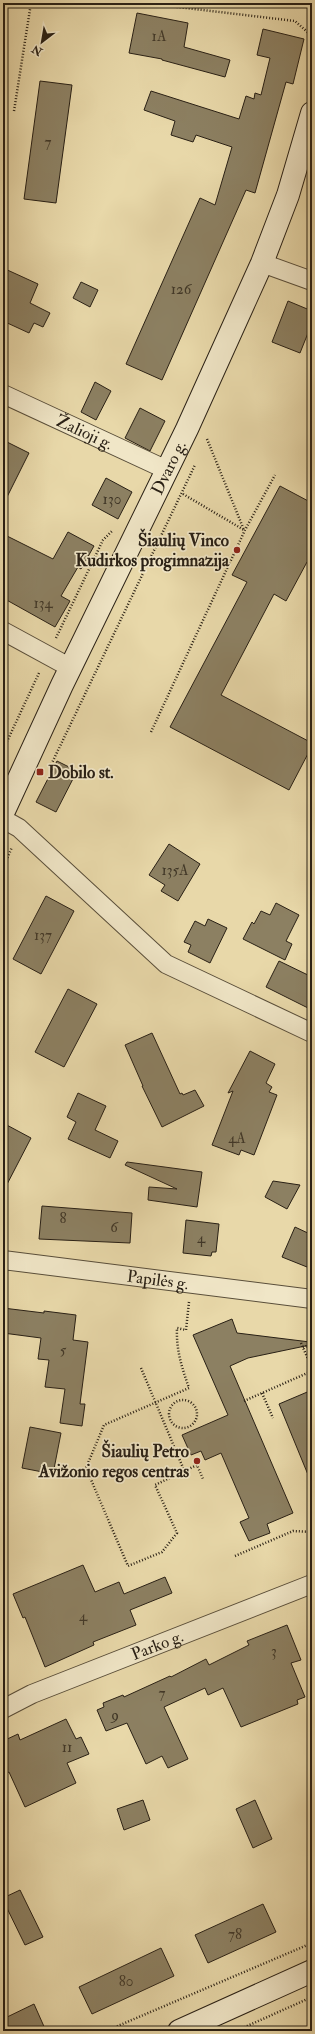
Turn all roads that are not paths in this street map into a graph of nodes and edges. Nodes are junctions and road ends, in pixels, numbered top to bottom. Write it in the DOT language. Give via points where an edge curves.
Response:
graph roads {
  1 [pos="312,113"];
  2 [pos="262,263"];
  3 [pos="312,281"];
  4 [pos="3,394"];
  5 [pos="167,470"];
  6 [pos="3,631"];
  7 [pos="71,668"];
  8 [pos="3,813"];
  9 [pos="3,819"];
  10 [pos="312,1033"];
  11 [pos="3,1260"];
  12 [pos="312,1299"];
  13 [pos="312,1584"];
  14 [pos="3,1709"];
  15 [pos="312,1972"];
  16 [pos="179,2031"];
  1 -- 2 [label="main road, Dvaro g." via="288,195"];
  2 -- 3 [label="street"];
  2 -- 5 [label="main road, Dvaro g."];
  4 -- 5 [label="street, Žalioji g."];
  5 -- 7 [label="main road, Dvaro g."];
  6 -- 7 [label="street"];
  7 -- 8 [label="main road, Dvaro g."];
  9 -- 10 [label="street" via="19,828 166,964"];
  11 -- 12 [label="street, Papilės g."];
  13 -- 14 [label="street, Parko g." via="32,1694"];
  15 -- 16 [label="main road"];
}
